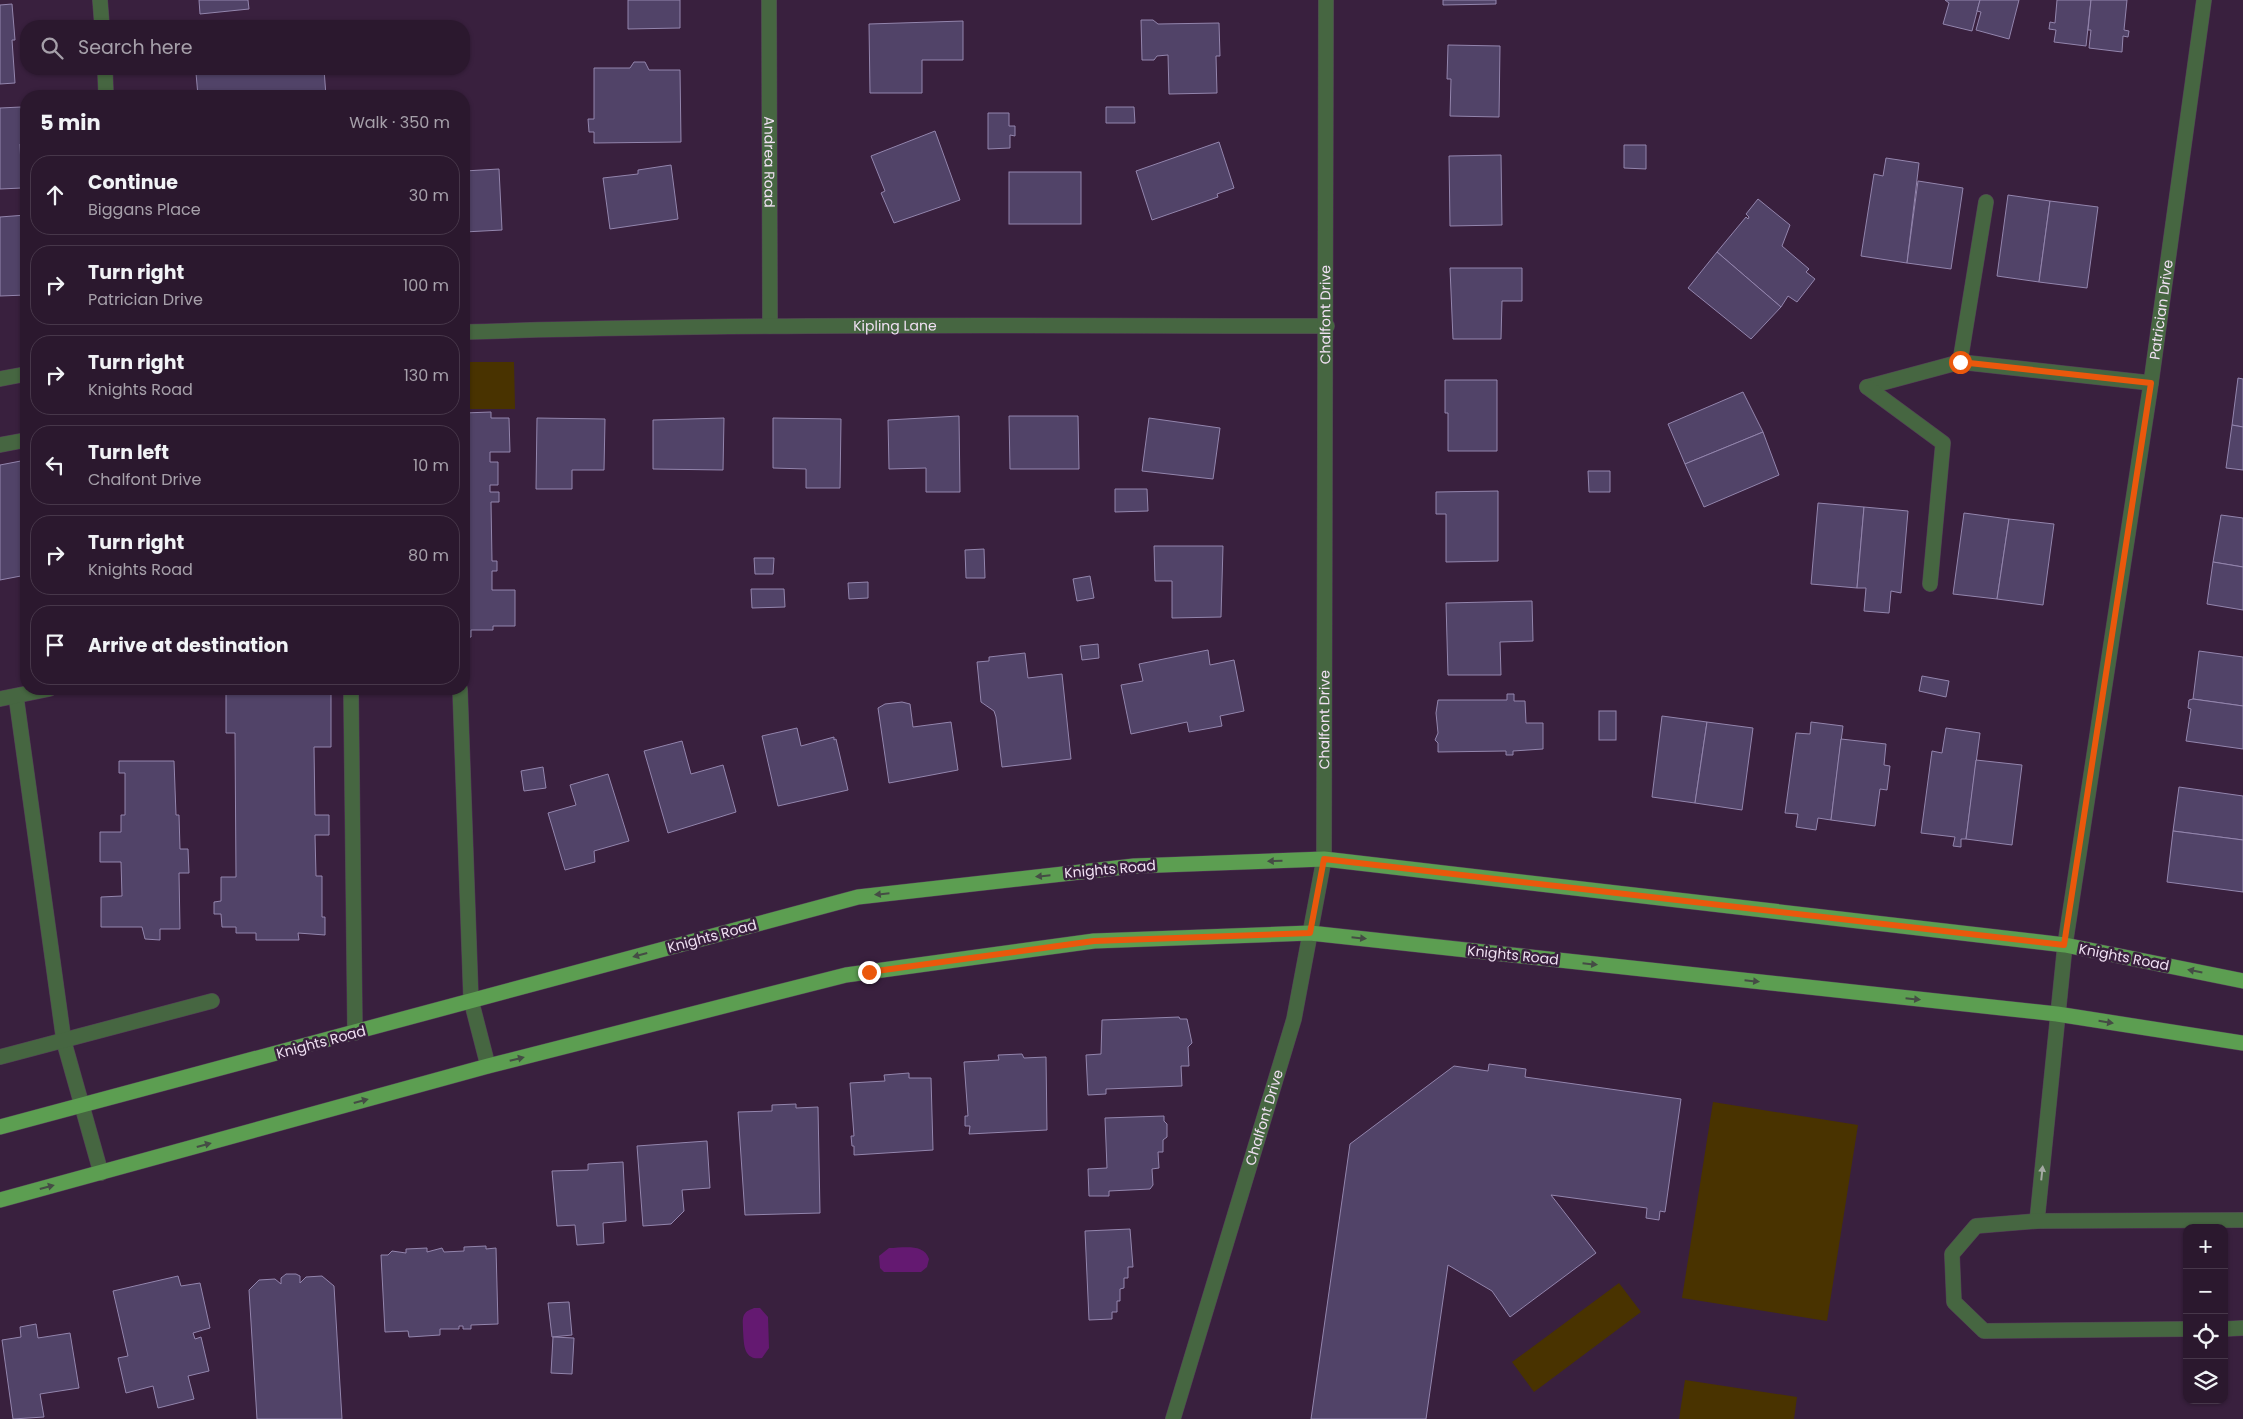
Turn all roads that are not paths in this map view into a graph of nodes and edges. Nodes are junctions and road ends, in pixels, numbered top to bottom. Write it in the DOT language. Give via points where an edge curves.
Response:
graph roads {
  1 [pos="100,0"];
  2 [pos="769,0"];
  3 [pos="1326,0"];
  4 [pos="2204,0"];
  5 [pos="102,20"];
  6 [pos="105,75"];
  7 [pos="106,90"];
  8 [pos="1986,202"];
  9 [pos="770,326"];
  10 [pos="1327,326"];
  11 [pos="470,332"];
  12 [pos="1960,362"];
  13 [pos="20,375"];
  14 [pos="0,380"];
  15 [pos="2151,383"];
  16 [pos="20,441"];
  17 [pos="0,445"];
  18 [pos="1930,584"];
  19 [pos="21,695"];
  20 [pos="350,695"];
  21 [pos="460,695"];
  22 [pos="16,696"];
  23 [pos="0,699"];
  24 [pos="1324,859"];
  25 [pos="1310,933"];
  26 [pos="2064,945"];
  27 [pos="2243,981"];
  28 [pos="471,1000"];
  29 [pos="212,1001"];
  30 [pos="2057,1014"];
  31 [pos="355,1033"];
  32 [pos="64,1042"];
  33 [pos="2243,1042"];
  34 [pos="0,1057"];
  35 [pos="488,1066"];
  36 [pos="80,1105"];
  37 [pos="0,1127"];
  38 [pos="101,1173"];
  39 [pos="0,1200"];
  40 [pos="2243,1220"];
  41 [pos="2037,1221"];
  42 [pos="2243,1328"];
  43 [pos="2183,1329"];
  44 [pos="2228,1329"];
  45 [pos="1173,1419"];
  1 -- 5 [label="street"];
  2 -- 9 [label="street, Andrea Road"];
  3 -- 10 [label="street, Chalfont Drive"];
  4 -- 15 [label="street, Patrician Drive"];
  6 -- 7 [label="street"];
  8 -- 12 [label="street"];
  9 -- 10 [label="street, Kipling Lane"];
  9 -- 11 [label="street, Kipling Lane"];
  10 -- 24 [label="street, Chalfont Drive"];
  12 -- 15 [label="street"];
  12 -- 18 [label="street" via="1867,387 1944,443"];
  13 -- 14 [label="street"];
  15 -- 26 [label="street, Patrician Drive"];
  16 -- 17 [label="street"];
  19 -- 22 [label="street"];
  20 -- 31 [label="street"];
  21 -- 28 [label="street"];
  22 -- 23 [label="street"];
  22 -- 32 [label="street"];
  24 -- 25 [label="street, Chalfont Drive"];
  24 -- 26 [label="main road, Knights Road"];
  24 -- 28 [label="main road, Knights Road, one-way" via="1134,866 858,897"];
  25 -- 30 [label="main road, Knights Road, one-way"];
  35 -- 25 [label="main road, Knights Road, one-way" via="846,975 1094,941"];
  25 -- 45 [label="street, Chalfont Drive" via="1294,1019"];
  27 -- 26 [label="main road, Knights Road, one-way"];
  26 -- 30 [label="street, Patrician Drive"];
  28 -- 31 [label="main road, Knights Road"];
  28 -- 35 [label="street"];
  29 -- 32 [label="street"];
  30 -- 33 [label="main road, Knights Road, one-way"];
  41 -- 30 [label="street, Patrician Drive, one-way"];
  31 -- 36 [label="main road, Knights Road"];
  32 -- 34 [label="street"];
  32 -- 36 [label="street"];
  38 -- 35 [label="main road, Knights Road, one-way"];
  36 -- 37 [label="main road, Knights Road"];
  36 -- 38 [label="street"];
  39 -- 38 [label="main road, Knights Road, one-way"];
  40 -- 41 [label="street"];
  41 -- 43 [label="street" via="1976,1226 1952,1254 1954,1302 1984,1331"];
  42 -- 44 [label="street"];
}
